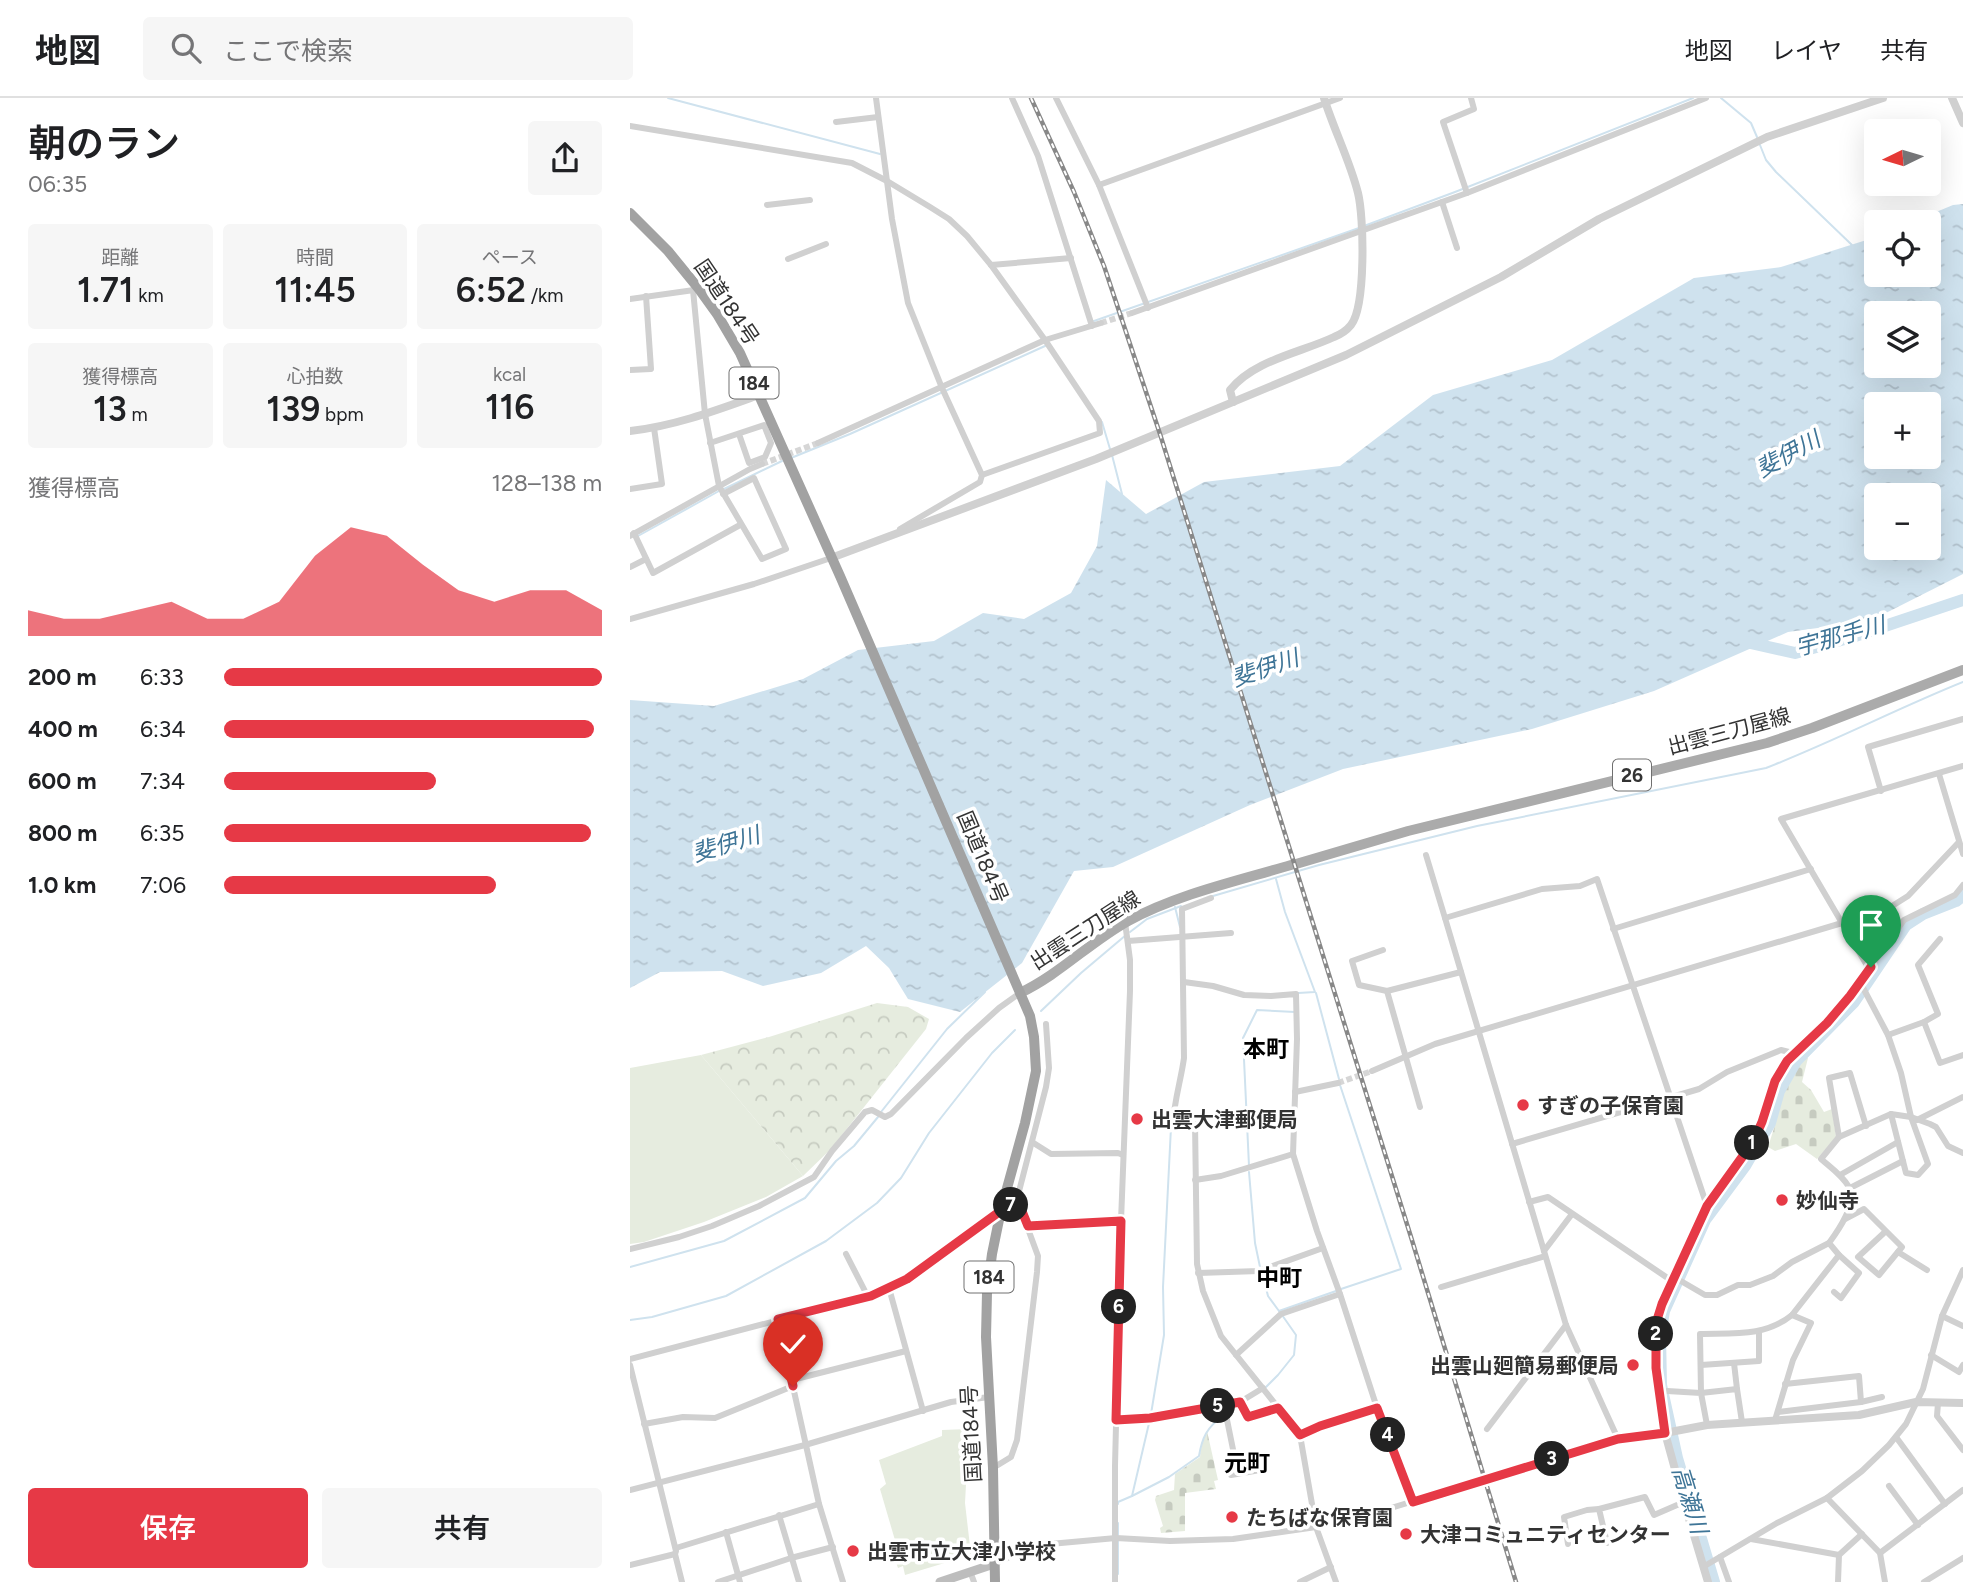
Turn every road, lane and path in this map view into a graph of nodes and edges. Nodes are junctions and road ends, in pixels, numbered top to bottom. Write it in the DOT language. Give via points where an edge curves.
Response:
graph roads {
  1 [pos="876,98"];
  2 [pos="1012,98"];
  3 [pos="1056,98"];
  4 [pos="1340,98"];
  5 [pos="1471,98"];
  6 [pos="1706,98"];
  7 [pos="1882,98"];
  8 [pos="1952,98"];
  9 [pos="1325,101"];
  10 [pos="878,117"];
  11 [pos="836,122"];
  12 [pos="1963,122"];
  13 [pos="630,126"];
  14 [pos="887,181"];
  15 [pos="1099,185"];
  16 [pos="1467,193"];
  17 [pos="810,200"];
  18 [pos="1442,202"];
  19 [pos="767,205"];
  20 [pos="630,213"];
  21 [pos="1363,230"];
  22 [pos="826,244"];
  23 [pos="1457,248"];
  24 [pos="1071,258"];
  25 [pos="788,259"];
  26 [pos="991,265"];
  27 [pos="696,289"];
  28 [pos="646,296"];
  29 [pos="630,299"];
  30 [pos="1148,307"];
  31 [pos="1132,313"];
  32 [pos="1101,323"];
  33 [pos="1091,326"];
  34 [pos="1045,340"];
  35 [pos="630,370"];
  36 [pos="942,388"];
  37 [pos="759,395"];
  38 [pos="1233,402"];
  39 [pos="705,414"];
  40 [pos="654,428"];
  41 [pos="630,431"];
  42 [pos="739,434"];
  43 [pos="710,443"];
  44 [pos="818,443"];
  45 [pos="762,464"];
  46 [pos="982,475"];
  47 [pos="719,486"];
  48 [pos="630,489"];
  49 [pos="723,494"];
  50 [pos="740,525"];
  51 [pos="632,535"];
  52 [pos="880,541"];
  53 [pos="831,558"];
  54 [pos="646,559"];
  55 [pos="630,567"];
  56 [pos="630,619"];
  57 [pos="1963,670"];
  58 [pos="1963,719"];
  59 [pos="1963,766"];
  60 [pos="1939,774"];
  61 [pos="1881,791"];
  62 [pos="1959,842"];
  63 [pos="1963,854"];
  64 [pos="1426,855"];
  65 [pos="1811,869"];
  66 [pos="1963,885"];
  67 [pos="1210,898"];
  68 [pos="1881,913"];
  69 [pos="1445,918"];
  70 [pos="1125,922"];
  71 [pos="1842,923"];
  72 [pos="1901,924"];
  73 [pos="1613,929"];
  74 [pos="1231,933"];
  75 [pos="1183,937"];
  76 [pos="1940,939"];
  77 [pos="1128,941"];
  78 [pos="1383,950"];
  79 [pos="1869,969"];
  80 [pos="1461,972"];
  81 [pos="1184,982"];
  82 [pos="1860,982"];
  83 [pos="1632,985"];
  84 [pos="1387,991"];
  85 [pos="1020,993"];
  86 [pos="1924,1022"];
  87 [pos="1046,1024"];
  88 [pos="1478,1031"];
  89 [pos="1888,1035"];
  90 [pos="1793,1055"];
  91 [pos="1963,1055"];
  92 [pos="1405,1058"];
  93 [pos="1372,1072"];
  94 [pos="1338,1083"];
  95 [pos="1295,1092"];
  96 [pos="1671,1097"];
  97 [pos="1963,1097"];
  98 [pos="1420,1107"];
  99 [pos="1891,1115"];
  100 [pos="1914,1119"];
  101 [pos="1866,1125"];
  102 [pos="1839,1137"];
  103 [pos="1032,1142"];
  104 [pos="1898,1142"];
  105 [pos="1512,1144"];
  106 [pos="1963,1153"];
  107 [pos="1293,1154"];
  108 [pos="1123,1156"];
  109 [pos="1903,1161"];
  110 [pos="1840,1175"];
  111 [pos="1195,1180"];
  112 [pos="1850,1188"];
  113 [pos="1017,1199"];
  114 [pos="1529,1202"];
  115 [pos="1707,1206"];
  116 [pos="1001,1210"];
  117 [pos="1572,1214"];
  118 [pos="1843,1220"];
  119 [pos="1121,1221"];
  120 [pos="1028,1226"];
  121 [pos="1886,1231"];
  122 [pos="1829,1243"];
  123 [pos="1323,1248"];
  124 [pos="630,1250"];
  125 [pos="1898,1251"];
  126 [pos="1544,1253"];
  127 [pos="846,1254"];
  128 [pos="1839,1255"];
  129 [pos="1927,1270"];
  130 [pos="1198,1273"];
  131 [pos="1962,1274"];
  132 [pos="1673,1279"];
  133 [pos="889,1287"];
  134 [pos="1441,1287"];
  135 [pos="1834,1292"];
  136 [pos="1340,1294"];
  137 [pos="868,1297"];
  138 [pos="1792,1315"];
  139 [pos="1942,1316"];
  140 [pos="778,1319"];
  141 [pos="1566,1325"];
  142 [pos="1963,1326"];
  143 [pos="1759,1332"];
  144 [pos="906,1351"];
  145 [pos="1931,1355"];
  146 [pos="1236,1356"];
  147 [pos="630,1360"];
  148 [pos="1734,1363"];
  149 [pos="630,1365"];
  150 [pos="1701,1365"];
  151 [pos="1963,1365"];
  152 [pos="793,1383"];
  153 [pos="1785,1384"];
  154 [pos="1263,1388"];
  155 [pos="1737,1389"];
  156 [pos="1667,1391"];
  157 [pos="1701,1393"];
  158 [pos="989,1397"];
  159 [pos="1882,1397"];
  160 [pos="1240,1402"];
  161 [pos="1861,1402"];
  162 [pos="1916,1402"];
  163 [pos="1938,1403"];
  164 [pos="1963,1403"];
  165 [pos="1224,1405"];
  166 [pos="1278,1408"];
  167 [pos="1377,1408"];
  168 [pos="923,1411"];
  169 [pos="1776,1416"];
  170 [pos="1116,1420"];
  171 [pos="1742,1422"];
  172 [pos="644,1424"];
  173 [pos="1707,1425"];
  174 [pos="1487,1429"];
  175 [pos="1665,1433"];
  176 [pos="1300,1435"];
  177 [pos="1896,1437"];
  178 [pos="1618,1439"];
  179 [pos="805,1445"];
  180 [pos="1963,1450"];
  181 [pos="993,1468"];
  182 [pos="1266,1469"];
  183 [pos="659,1483"];
  184 [pos="1889,1486"];
  185 [pos="630,1490"];
  186 [pos="1963,1490"];
  187 [pos="1827,1497"];
  188 [pos="1413,1502"];
  189 [pos="1684,1502"];
  190 [pos="819,1504"];
  191 [pos="1945,1504"];
  192 [pos="1599,1510"];
  193 [pos="779,1515"];
  194 [pos="1918,1525"];
  195 [pos="1316,1527"];
  196 [pos="726,1532"];
  197 [pos="1862,1534"];
  198 [pos="1116,1538"];
  199 [pos="1751,1539"];
  200 [pos="1606,1543"];
  201 [pos="1567,1544"];
  202 [pos="833,1547"];
  203 [pos="675,1551"];
  204 [pos="1880,1553"];
  205 [pos="1839,1555"];
  206 [pos="1720,1557"];
  207 [pos="791,1558"];
  208 [pos="1963,1558"];
  209 [pos="994,1564"];
  210 [pos="630,1565"];
  211 [pos="1703,1566"];
  212 [pos="1331,1567"];
  213 [pos="970,1571"];
  214 [pos="739,1579"];
  215 [pos="682,1582"];
  216 [pos="718,1582"];
  217 [pos="799,1582"];
  218 [pos="842,1582"];
  219 [pos="940,1582"];
  220 [pos="974,1582"];
  221 [pos="995,1582"];
  222 [pos="1115,1582"];
  223 [pos="1300,1582"];
  224 [pos="1336,1582"];
  225 [pos="1708,1582"];
  226 [pos="1729,1582"];
  227 [pos="1838,1582"];
  228 [pos="1885,1582"];
  229 [pos="1924,1582"];
  1 -- 10 [label="street"];
  2 -- 24 [label="street" via="1038,156"];
  3 -- 15 [label="street"];
  4 -- 9 [label="street"];
  5 -- 16 [label="street" via="1474,109 1443,122"];
  6 -- 16 [label="street"];
  7 -- 38 [label="street" via="1767,137 1599,219 1501,277 1346,355"];
  8 -- 12 [label="street"];
  9 -- 15 [label="street"];
  9 -- 21 [label="street" via="1359,194"];
  10 -- 11 [label="street"];
  10 -- 14 [label="street"];
  13 -- 14 [label="street" via="841,160"];
  14 -- 26 [label="street" via="949,219"];
  14 -- 36 [label="street" via="908,303"];
  15 -- 30 [label="street"];
  16 -- 18 [label="street"];
  17 -- 19 [label="street"];
  18 -- 21 [label="street"];
  18 -- 23 [label="street"];
  20 -- 27 [label="highway, 国道184号 / 184" via="668,251"];
  21 -- 30 [label="street"];
  21 -- 38 [label="street" via="1358,308 1351,325 1337,336 1238,380 1230,390"];
  22 -- 25 [label="street"];
  24 -- 26 [label="street"];
  24 -- 33 [label="street"];
  26 -- 34 [label="street"];
  27 -- 28 [label="street"];
  27 -- 37 [label="highway, 国道184号 / 184" via="717,314"];
  27 -- 39 [label="street"];
  28 -- 29 [label="street"];
  28 -- 35 [label="street" via="651,369"];
  30 -- 31 [label="street"];
  32 -- 33 [label="street"];
  33 -- 34 [label="street"];
  34 -- 36 [label="street"];
  34 -- 46 [label="street" via="1099,421 1100,433"];
  36 -- 44 [label="street"];
  36 -- 46 [label="street"];
  37 -- 39 [label="street"];
  37 -- 53 [label="highway, 国道184号 / 184"];
  38 -- 52 [label="street"];
  39 -- 40 [label="street"];
  39 -- 43 [label="street"];
  40 -- 41 [label="street"];
  40 -- 48 [label="street" via="662,484"];
  42 -- 42 [label="street" via="764,425 771,443 765,457 750,463"];
  42 -- 43 [label="street"];
  43 -- 47 [label="street"];
  45 -- 47 [label="street"];
  46 -- 52 [label="street" via="980,482"];
  47 -- 49 [label="street"];
  47 -- 51 [label="street"];
  49 -- 50 [label="street"];
  49 -- 50 [label="street" via="754,478 786,549 762,559"];
  50 -- 54 [label="street" via="653,573"];
  51 -- 54 [label="street"];
  52 -- 53 [label="street"];
  53 -- 56 [label="street"];
  53 -- 85 [label="highway, 国道184号 / 184"];
  54 -- 55 [label="street"];
  57 -- 70 [label="main road, 出雲三刀屋線 / 26" via="1767,743 1408,831 1154,907"];
  58 -- 61 [label="street" via="1868,747"];
  59 -- 60 [label="street"];
  60 -- 61 [label="street"];
  60 -- 62 [label="street"];
  61 -- 65 [label="street" via="1781,819"];
  62 -- 63 [label="street"];
  62 -- 68 [label="street" via="1908,896"];
  64 -- 69 [label="street"];
  65 -- 71 [label="street"];
  65 -- 73 [label="street"];
  66 -- 72 [label="street" via="1955,895"];
  67 -- 75 [label="street" via="1182,909"];
  68 -- 71 [label="street"];
  68 -- 72 [label="street"];
  69 -- 73 [label="street" via="1542,889 1580,886 1597,879"];
  69 -- 80 [label="street"];
  70 -- 77 [label="street"];
  70 -- 85 [label="main road, 出雲三刀屋線 / 26"];
  71 -- 79 [label="street"];
  71 -- 83 [label="street"];
  72 -- 79 [label="street"];
  73 -- 83 [label="street"];
  74 -- 75 [label="street"];
  75 -- 77 [label="street"];
  75 -- 81 [label="street"];
  76 -- 86 [label="street" via="1918,965 1938,1014"];
  77 -- 108 [label="street"];
  78 -- 84 [label="street" via="1352,961 1359,985"];
  79 -- 82 [label="street"];
  80 -- 84 [label="street"];
  80 -- 88 [label="street"];
  81 -- 95 [label="street" via="1244,995 1296,994"];
  81 -- 111 [label="street" via="1184,1058 1173,1124 1195,1122"];
  82 -- 89 [label="street"];
  82 -- 90 [label="street"];
  83 -- 88 [label="street"];
  83 -- 96 [label="street"];
  84 -- 92 [label="street"];
  85 -- 116 [label="highway, 国道184号 / 184" via="1030,1016 1036,1072"];
  85 -- 124 [label="street" via="966,1038 891,1114 865,1112 814,1177 712,1226"];
  86 -- 89 [label="street"];
  86 -- 91 [label="street" via="1940,1063"];
  87 -- 103 [label="street" via="1049,1069"];
  88 -- 92 [label="street"];
  88 -- 105 [label="street"];
  89 -- 100 [label="street"];
  90 -- 96 [label="street" via="1781,1050 1699,1089"];
  90 -- 115 [label="street" via="1775,1081 1753,1142"];
  92 -- 93 [label="street"];
  92 -- 98 [label="street"];
  94 -- 95 [label="street"];
  95 -- 107 [label="street"];
  96 -- 105 [label="street"];
  96 -- 115 [label="street"];
  97 -- 100 [label="street"];
  99 -- 100 [label="street"];
  99 -- 101 [label="street"];
  99 -- 104 [label="street"];
  100 -- 106 [label="street" via="1936,1127 1948,1146"];
  100 -- 109 [label="street" via="1928,1164 1917,1175 1906,1173"];
  101 -- 102 [label="street"];
  101 -- 102 [label="street" via="1850,1073 1829,1078"];
  102 -- 110 [label="street" via="1821,1159"];
  103 -- 108 [label="street" via="1051,1154"];
  103 -- 113 [label="street"];
  104 -- 109 [label="street"];
  104 -- 110 [label="street"];
  105 -- 114 [label="street"];
  107 -- 111 [label="street"];
  107 -- 123 [label="street"];
  108 -- 119 [label="street"];
  109 -- 112 [label="street"];
  110 -- 112 [label="street"];
  111 -- 130 [label="street"];
  112 -- 118 [label="street"];
  113 -- 116 [label="street"];
  113 -- 120 [label="street"];
  114 -- 117 [label="street" via="1548,1197"];
  114 -- 126 [label="street"];
  115 -- 132 [label="street"];
  116 -- 133 [label="street" via="907,1279"];
  116 -- 158 [label="highway, 国道184号 / 184" via="987,1293"];
  117 -- 126 [label="street"];
  117 -- 132 [label="street"];
  118 -- 121 [label="street" via="1864,1209"];
  118 -- 122 [label="street"];
  119 -- 120 [label="street"];
  119 -- 170 [label="street"];
  120 -- 181 [label="street" via="1038,1256 1017,1440 1011,1457"];
  121 -- 125 [label="street" via="1902,1247"];
  121 -- 125 [label="street" via="1858,1257 1880,1275"];
  122 -- 128 [label="street"];
  122 -- 132 [label="street" via="1773,1276 1717,1295 1705,1295"];
  123 -- 130 [label="street" via="1259,1271"];
  123 -- 136 [label="street"];
  125 -- 129 [label="street"];
  126 -- 134 [label="street"];
  126 -- 141 [label="street"];
  127 -- 137 [label="street"];
  128 -- 135 [label="street" via="1859,1273 1841,1298"];
  128 -- 138 [label="street"];
  130 -- 146 [label="street" via="1221,1336"];
  131 -- 139 [label="street"];
  132 -- 175 [label="street" via="1656,1323 1656,1368"];
  133 -- 137 [label="street"];
  133 -- 144 [label="street"];
  136 -- 146 [label="street" via="1281,1314"];
  136 -- 167 [label="street"];
  137 -- 140 [label="street"];
  138 -- 143 [label="street"];
  138 -- 153 [label="street" via="1811,1322"];
  139 -- 142 [label="street"];
  139 -- 145 [label="street"];
  140 -- 147 [label="street"];
  140 -- 152 [label="street"];
  141 -- 174 [label="street"];
  141 -- 178 [label="street"];
  143 -- 148 [label="street" via="1759,1361"];
  143 -- 150 [label="street" via="1700,1334"];
  144 -- 152 [label="street"];
  144 -- 168 [label="street"];
  145 -- 151 [label="street" via="1959,1372"];
  145 -- 162 [label="street"];
  146 -- 154 [label="street"];
  148 -- 150 [label="street"];
  148 -- 155 [label="street"];
  149 -- 172 [label="street"];
  150 -- 157 [label="street"];
  152 -- 172 [label="street" via="715,1418 682,1417"];
  152 -- 179 [label="street"];
  153 -- 161 [label="street" via="1859,1376"];
  153 -- 169 [label="street"];
  154 -- 160 [label="street"];
  154 -- 166 [label="street"];
  155 -- 157 [label="street"];
  155 -- 171 [label="street"];
  156 -- 157 [label="street"];
  157 -- 173 [label="street"];
  158 -- 168 [label="street"];
  158 -- 181 [label="highway, 国道184号 / 184"];
  159 -- 161 [label="street"];
  160 -- 165 [label="street"];
  160 -- 166 [label="street" via="1248,1417"];
  161 -- 169 [label="street"];
  162 -- 163 [label="street"];
  162 -- 169 [label="street" via="1858,1415"];
  162 -- 177 [label="street"];
  163 -- 164 [label="street"];
  163 -- 180 [label="street" via="1937,1416"];
  165 -- 170 [label="street"];
  165 -- 182 [label="street" via="1235,1474"];
  166 -- 176 [label="street"];
  167 -- 176 [label="street"];
  167 -- 188 [label="street"];
  168 -- 179 [label="street"];
  169 -- 171 [label="street"];
  170 -- 198 [label="street"];
  171 -- 173 [label="street"];
  172 -- 183 [label="street"];
  173 -- 175 [label="street"];
  175 -- 178 [label="street"];
  175 -- 189 [label="street"];
  176 -- 195 [label="street"];
  177 -- 187 [label="street"];
  177 -- 191 [label="street"];
  178 -- 188 [label="street"];
  179 -- 183 [label="street"];
  179 -- 190 [label="street"];
  181 -- 209 [label="highway, 国道184号 / 184"];
  183 -- 185 [label="street"];
  183 -- 203 [label="street"];
  184 -- 194 [label="street"];
  186 -- 191 [label="street"];
  187 -- 197 [label="street"];
  187 -- 199 [label="street"];
  188 -- 195 [label="street"];
  189 -- 192 [label="street" via="1654,1515 1645,1497"];
  189 -- 211 [label="street"];
  190 -- 193 [label="street"];
  190 -- 202 [label="street"];
  191 -- 194 [label="street"];
  192 -- 200 [label="street"];
  192 -- 201 [label="street" via="1564,1517"];
  193 -- 196 [label="street"];
  193 -- 207 [label="street"];
  194 -- 204 [label="street"];
  195 -- 198 [label="street" via="1233,1539"];
  195 -- 212 [label="street"];
  196 -- 203 [label="street"];
  196 -- 214 [label="street"];
  197 -- 204 [label="street"];
  197 -- 205 [label="street"];
  198 -- 209 [label="street" via="1050,1544"];
  198 -- 222 [label="street"];
  199 -- 205 [label="street"];
  199 -- 206 [label="street"];
  202 -- 207 [label="street"];
  202 -- 218 [label="street"];
  203 -- 210 [label="street"];
  203 -- 215 [label="street"];
  204 -- 228 [label="street"];
  205 -- 227 [label="street"];
  206 -- 211 [label="street"];
  206 -- 226 [label="street"];
  207 -- 214 [label="street"];
  207 -- 217 [label="street"];
  208 -- 229 [label="street"];
  209 -- 213 [label="main road"];
  209 -- 221 [label="highway, 国道184号 / 184"];
  211 -- 225 [label="street"];
  212 -- 223 [label="street"];
  212 -- 224 [label="street"];
  213 -- 219 [label="main road"];
  213 -- 220 [label="street"];
  214 -- 216 [label="street"];
}
